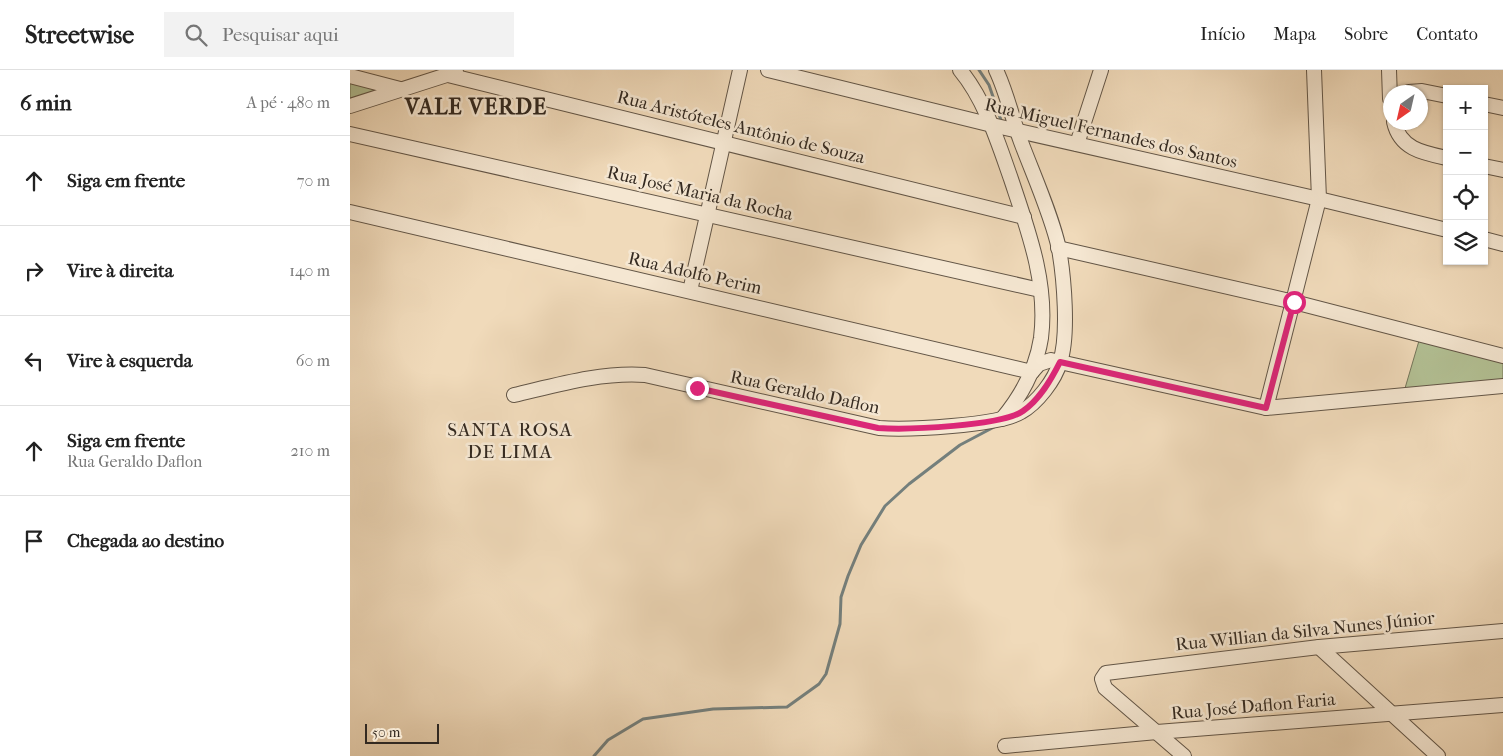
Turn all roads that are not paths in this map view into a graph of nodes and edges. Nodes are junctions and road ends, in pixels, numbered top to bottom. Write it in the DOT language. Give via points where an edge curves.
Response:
graph roads {
  1 [pos="740,70"];
  2 [pos="768,70"];
  3 [pos="960,70"];
  4 [pos="996,70"];
  5 [pos="1101,70"];
  6 [pos="1314,70"];
  7 [pos="1389,70"];
  8 [pos="455,72"];
  9 [pos="350,76"];
  10 [pos="1390,85"];
  11 [pos="400,89"];
  12 [pos="1428,92"];
  13 [pos="1443,95"];
  14 [pos="1488,105"];
  15 [pos="350,106"];
  16 [pos="1503,108"];
  17 [pos="992,125"];
  18 [pos="1397,130"];
  19 [pos="1017,131"];
  20 [pos="350,134"];
  21 [pos="724,141"];
  22 [pos="1077,144"];
  23 [pos="1443,157"];
  24 [pos="1488,167"];
  25 [pos="1503,170"];
  26 [pos="1319,199"];
  27 [pos="350,212"];
  28 [pos="708,214"];
  29 [pos="1024,217"];
  30 [pos="1443,229"];
  31 [pos="1488,240"];
  32 [pos="1503,244"];
  33 [pos="1058,248"];
  34 [pos="1040,290"];
  35 [pos="690,291"];
  36 [pos="1294,302"];
  37 [pos="1503,356"];
  38 [pos="1060,362"];
  39 [pos="1032,372"];
  40 [pos="1503,386"];
  41 [pos="514,394"];
  42 [pos="1266,408"];
  43 [pos="1002,419"];
  44 [pos="1503,631"];
  45 [pos="1319,647"];
  46 [pos="1503,706"];
  47 [pos="1392,713"];
  48 [pos="1157,732"];
  49 [pos="1006,746"];
  50 [pos="1184,756"];
  51 [pos="1438,756"];
  1 -- 21 [label="street"];
  2 -- 17 [label="street, Rua Miguel Fernandes dos Santos"];
  3 -- 17 [label="street"];
  4 -- 19 [label="street"];
  5 -- 22 [label="street"];
  6 -- 26 [label="street"];
  7 -- 10 [label="street"];
  8 -- 11 [label="street"];
  8 -- 21 [label="street, Rua Aristóteles Antônio de Souza"];
  9 -- 11 [label="street"];
  11 -- 15 [label="street"];
  12 -- 13 [label="street"];
  14 -- 16 [label="street"];
  17 -- 19 [label="street, Rua Miguel Fernandes dos Santos"];
  17 -- 29 [label="street"];
  18 -- 23 [label="street" via="1400,138 1413,149"];
  19 -- 22 [label="street, Rua Miguel Fernandes dos Santos"];
  19 -- 33 [label="street"];
  20 -- 28 [label="street, Rua José Maria da Rocha"];
  21 -- 28 [label="street"];
  21 -- 29 [label="street, Rua Aristóteles Antônio de Souza"];
  22 -- 26 [label="street, Rua Miguel Fernandes dos Santos"];
  24 -- 25 [label="street"];
  26 -- 30 [label="street, Rua Miguel Fernandes dos Santos"];
  26 -- 36 [label="street"];
  27 -- 35 [label="street, Rua Adolfo Perim"];
  28 -- 34 [label="street, Rua José Maria da Rocha"];
  28 -- 35 [label="street"];
  29 -- 34 [label="street" via="1034,249"];
  31 -- 32 [label="street"];
  33 -- 36 [label="street"];
  33 -- 38 [label="street" via="1064,329"];
  34 -- 39 [label="street" via="1040,339"];
  35 -- 39 [label="street, Rua Adolfo Perim"];
  36 -- 37 [label="street"];
  36 -- 42 [label="street"];
  38 -- 39 [label="street" via="1051,360 1038,364"];
  38 -- 42 [label="street"];
  38 -- 43 [label="street, Rua Geraldo Daflon" via="1032,404 1014,416"];
  39 -- 43 [label="street" via="1023,391"];
  40 -- 42 [label="street"];
  41 -- 43 [label="street, Rua Geraldo Daflon" via="606,374 627,374 878,428 907,430"];
  44 -- 45 [label="street, Rua Willian da Silva Nunes Júnior"];
  45 -- 47 [label="street"];
  45 -- 48 [label="street, Rua Willian da Silva Nunes Júnior" via="1111,671 1102,679 1105,688"];
  46 -- 47 [label="street, Rua José Daflon Faria"];
  47 -- 48 [label="street, Rua José Daflon Faria"];
  47 -- 51 [label="street"];
  48 -- 49 [label="street, Rua José Daflon Faria"];
  48 -- 50 [label="street"];
}
